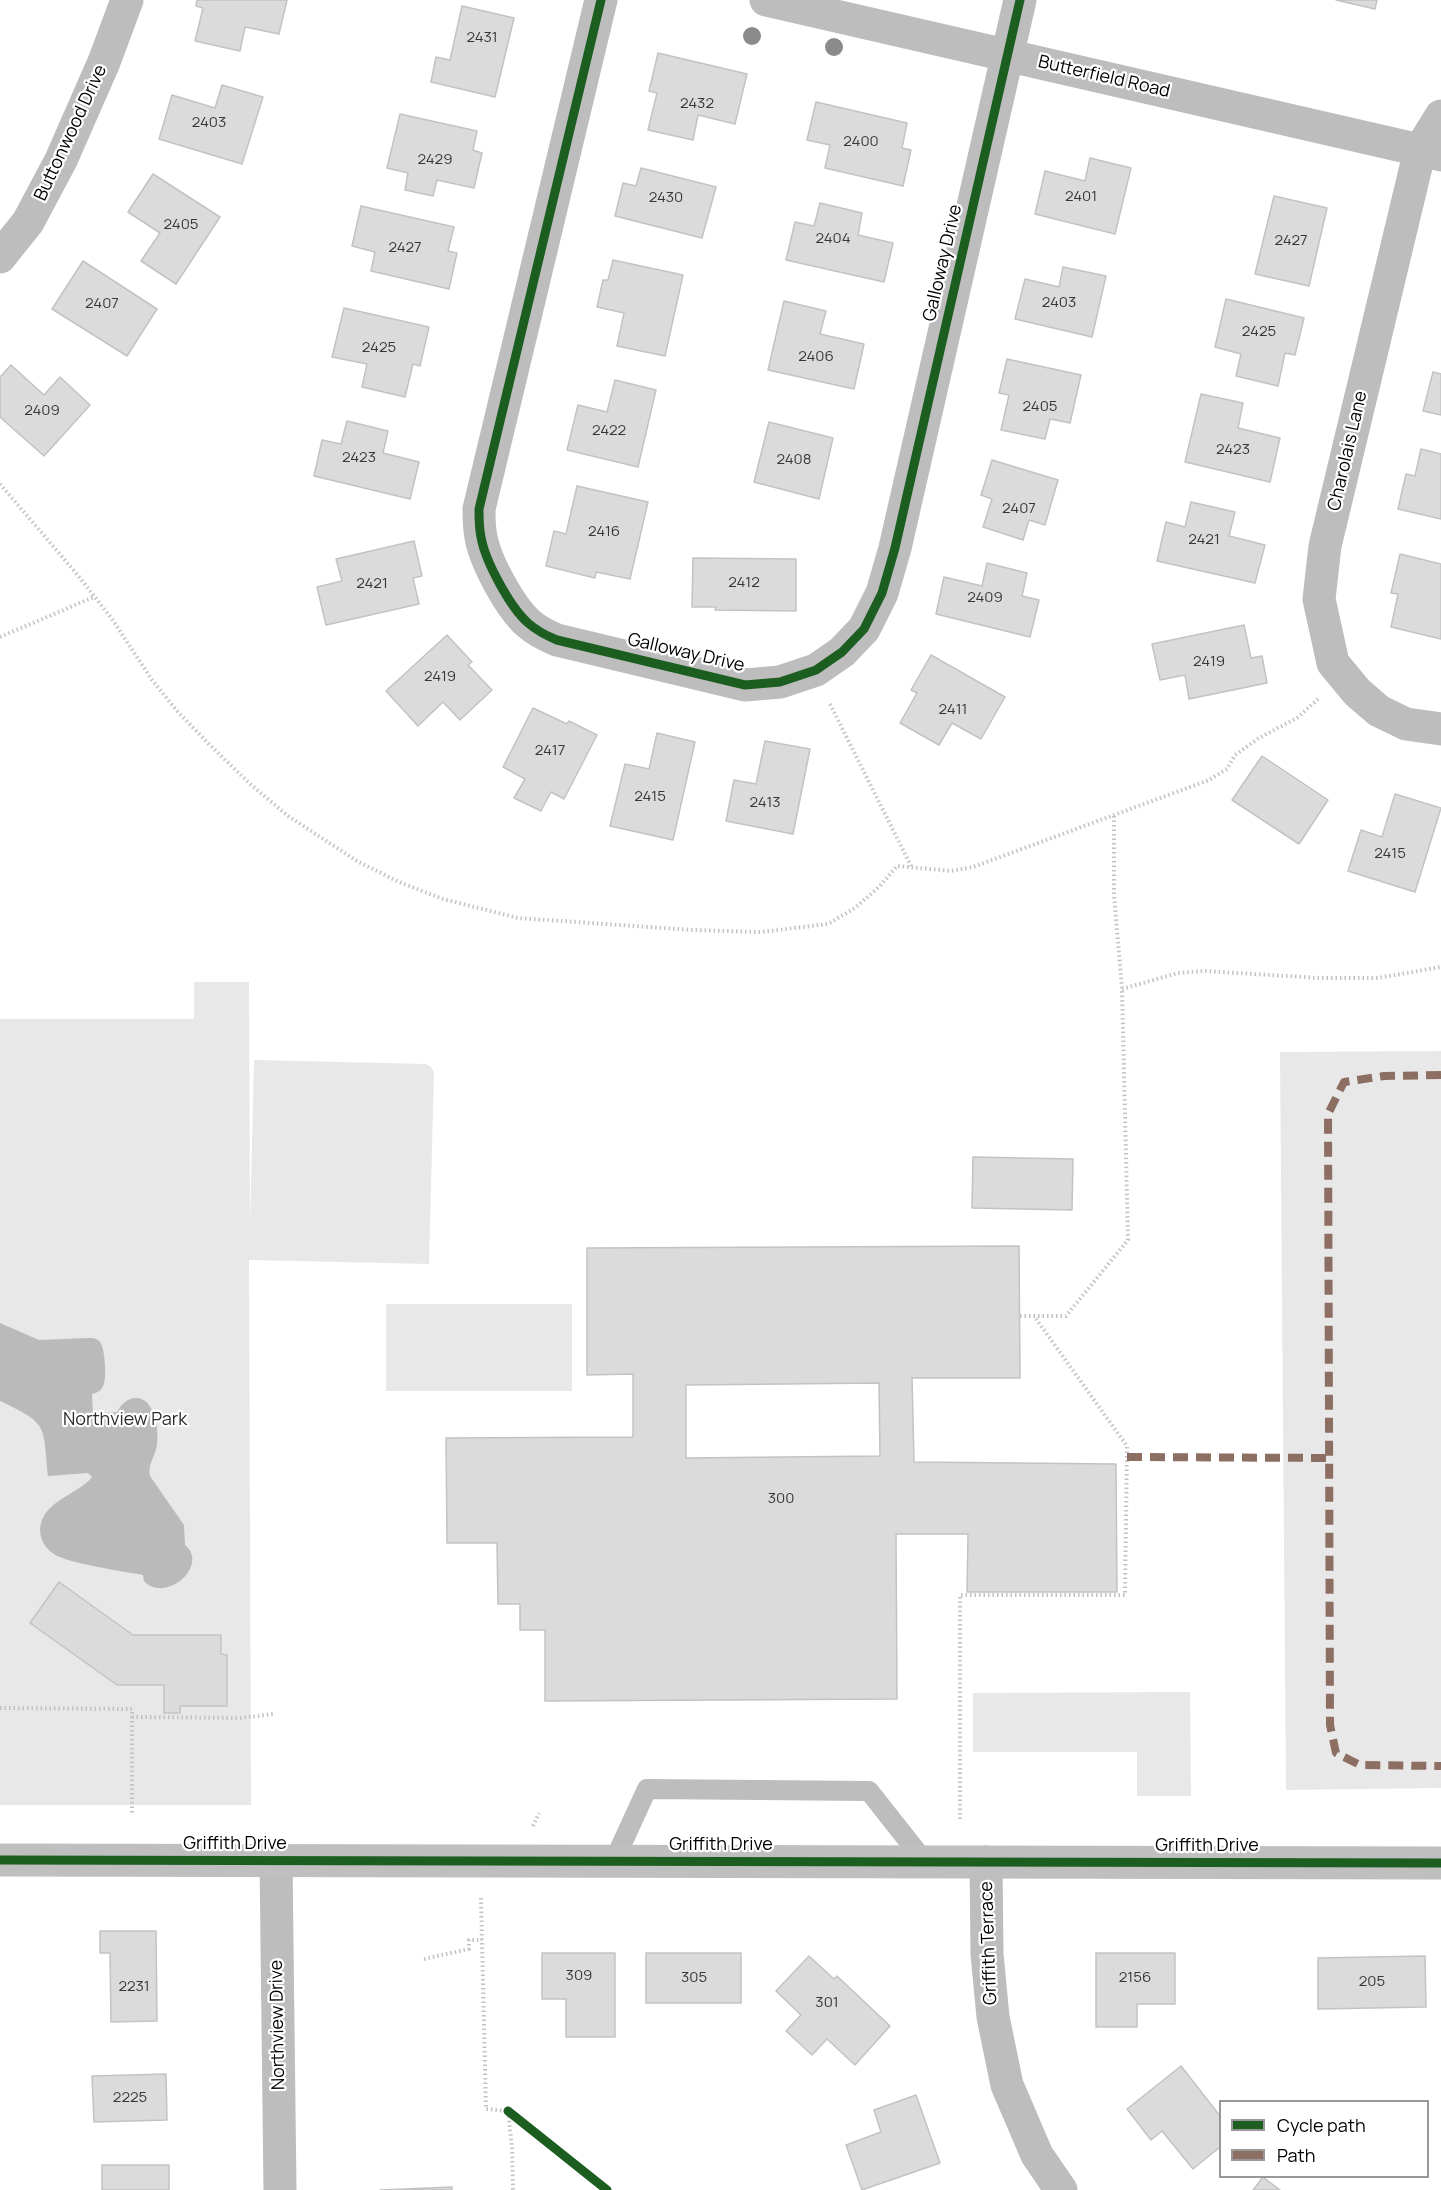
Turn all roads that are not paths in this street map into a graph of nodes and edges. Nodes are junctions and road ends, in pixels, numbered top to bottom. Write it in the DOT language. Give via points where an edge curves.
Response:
graph roads {
  1 [pos="127,0"];
  2 [pos="601,0"];
  3 [pos="766,0"];
  4 [pos="1020,0"];
  5 [pos="1008,55"];
  6 [pos="1441,116"];
  7 [pos="1431,152"];
  8 [pos="0,257"];
  9 [pos="1441,729"];
  10 [pos="0,1860"];
  11 [pos="276,1860"];
  12 [pos="614,1861"];
  13 [pos="925,1862"];
  14 [pos="986,1862"];
  15 [pos="1441,1863"];
  16 [pos="280,2190"];
  17 [pos="1061,2190"];
  1 -- 8 [label="street, Buttonwood Drive" via="61,160 28,222"];
  2 -- 5 [label="street, Galloway Drive" via="479,508 480,537 490,565 527,623 556,640 745,685 780,682 816,670 842,652 864,629 882,592"];
  3 -- 5 [label="street, Butterfield Road"];
  4 -- 5 [label="street, Galloway Drive"];
  5 -- 7 [label="street, Butterfield Road"];
  6 -- 7 [label="street, Charolais Lane"];
  7 -- 9 [label="street, Charolais Lane" via="1325,546 1319,599 1333,663 1357,692 1379,711 1406,724"];
  10 -- 11 [label="street, Griffith Drive"];
  11 -- 12 [label="street, Griffith Drive"];
  11 -- 16 [label="street, Northview Drive"];
  12 -- 13 [label="street, Griffith Drive"];
  12 -- 13 [label="lane" via="646,1789 869,1791"];
  13 -- 14 [label="street, Griffith Drive"];
  14 -- 15 [label="street, Griffith Drive"];
  14 -- 17 [label="street, Griffith Terrace" via="988,1965 993,2017 1007,2085 1037,2155"];
}
